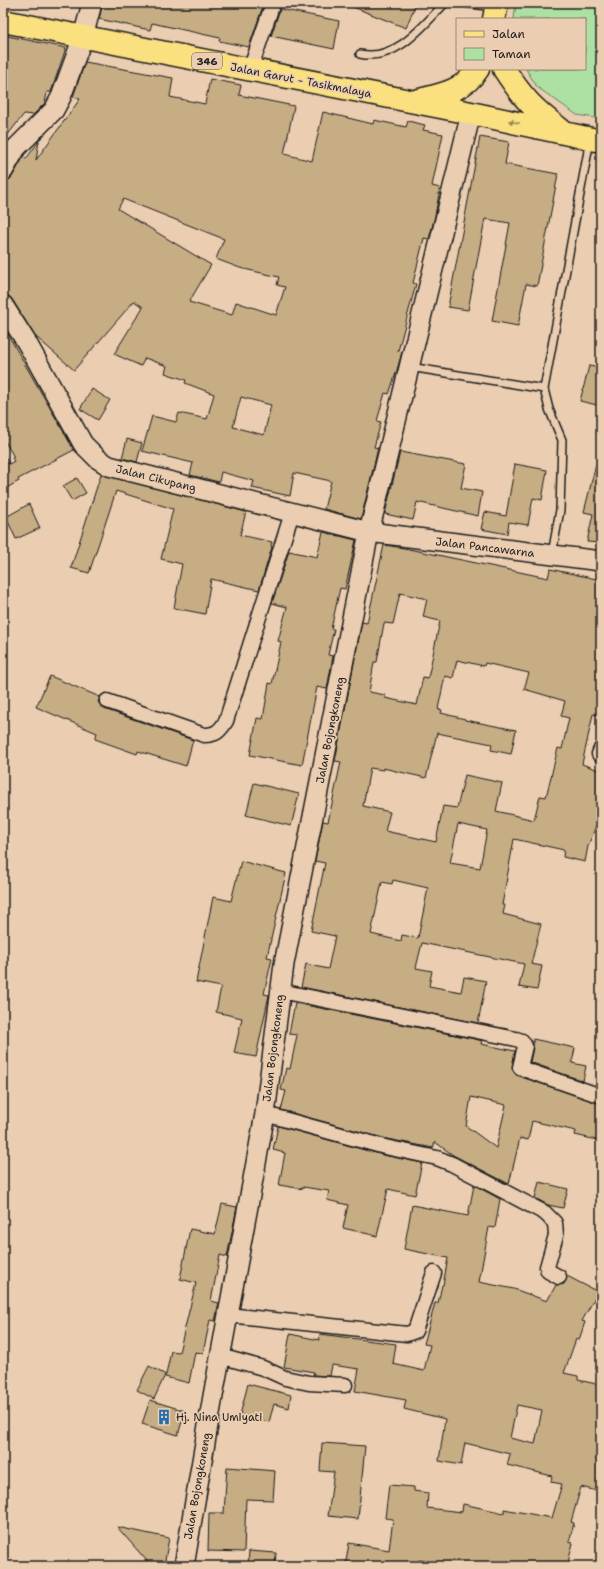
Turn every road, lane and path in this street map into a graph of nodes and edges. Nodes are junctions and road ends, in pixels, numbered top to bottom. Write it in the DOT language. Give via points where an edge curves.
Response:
graph roads {
  1 [pos="92,3"];
  2 [pos="273,3"];
  3 [pos="445,3"];
  4 [pos="463,3"];
  5 [pos="496,10"];
  6 [pos="3,21"];
  7 [pos="84,37"];
  8 [pos="360,54"];
  9 [pos="250,70"];
  10 [pos="477,70"];
  11 [pos="483,70"];
  12 [pos="505,70"];
  13 [pos="412,102"];
  14 [pos="471,113"];
  15 [pos="566,133"];
  16 [pos="596,139"];
  17 [pos="3,171"];
  18 [pos="3,305"];
  19 [pos="409,367"];
  20 [pos="544,389"];
  21 [pos="292,513"];
  22 [pos="369,532"];
  23 [pos="552,555"];
  24 [pos="601,561"];
  25 [pos="107,701"];
  26 [pos="280,991"];
  27 [pos="601,1096"];
  28 [pos="264,1114"];
  29 [pos="434,1273"];
  30 [pos="559,1277"];
  31 [pos="228,1315"];
  32 [pos="220,1356"];
  33 [pos="345,1385"];
  34 [pos="184,1566"];
  1 -- 7 [label="main road"];
  2 -- 9 [label="street"];
  3 -- 8 [label="lane" via="410,40 390,50 369,56"];
  4 -- 5 [label="lane"];
  6 -- 7 [label="main road, Jalan Garut - Tasikmalaya / 346"];
  7 -- 9 [label="main road, Jalan Garut - Tasikmalaya / 346"];
  7 -- 17 [label="main road" via="54,110 16,148"];
  9 -- 13 [label="main road, Jalan Garut - Tasikmalaya / 346"];
  10 -- 13 [label="main road" via="461,86 444,95"];
  11 -- 14 [label="main road"];
  12 -- 15 [label="main road" via="520,95"];
  13 -- 14 [label="main road, Jalan Garut - Tasikmalaya"];
  15 -- 14 [label="main road, Jalan Garut - Tasikmalaya, one-way"];
  14 -- 19 [label="main road, Jalan Bojongkoneng"];
  15 -- 16 [label="main road, Jalan Garut - Tasikmalaya"];
  16 -- 20 [label="lane"];
  18 -- 21 [label="main road, Jalan Cikupang" via="27,342 83,444 98,459 109,466"];
  19 -- 20 [label="lane"];
  19 -- 22 [label="main road, Jalan Bojongkoneng"];
  20 -- 23 [label="lane" via="562,440 560,510"];
  21 -- 22 [label="main road, Jalan Cikupang"];
  21 -- 25 [label="street" via="226,721 220,731 213,735 204,735"];
  22 -- 23 [label="main road, Jalan Pancawarna"];
  22 -- 26 [label="main road, Jalan Bojongkoneng"];
  23 -- 24 [label="main road, Jalan Pancawarna"];
  26 -- 27 [label="street" via="516,1038 525,1046 520,1067"];
  26 -- 28 [label="main road, Jalan Bojongkoneng"];
  28 -- 30 [label="street" via="436,1158 545,1213 555,1223 556,1235 548,1271"];
  28 -- 31 [label="main road, Jalan Bojongkoneng"];
  29 -- 31 [label="street" via="415,1331 407,1334"];
  31 -- 32 [label="main road, Jalan Bojongkoneng"];
  32 -- 33 [label="street" via="263,1368 285,1378 309,1383"];
  32 -- 34 [label="main road, Jalan Bojongkoneng"];
}
